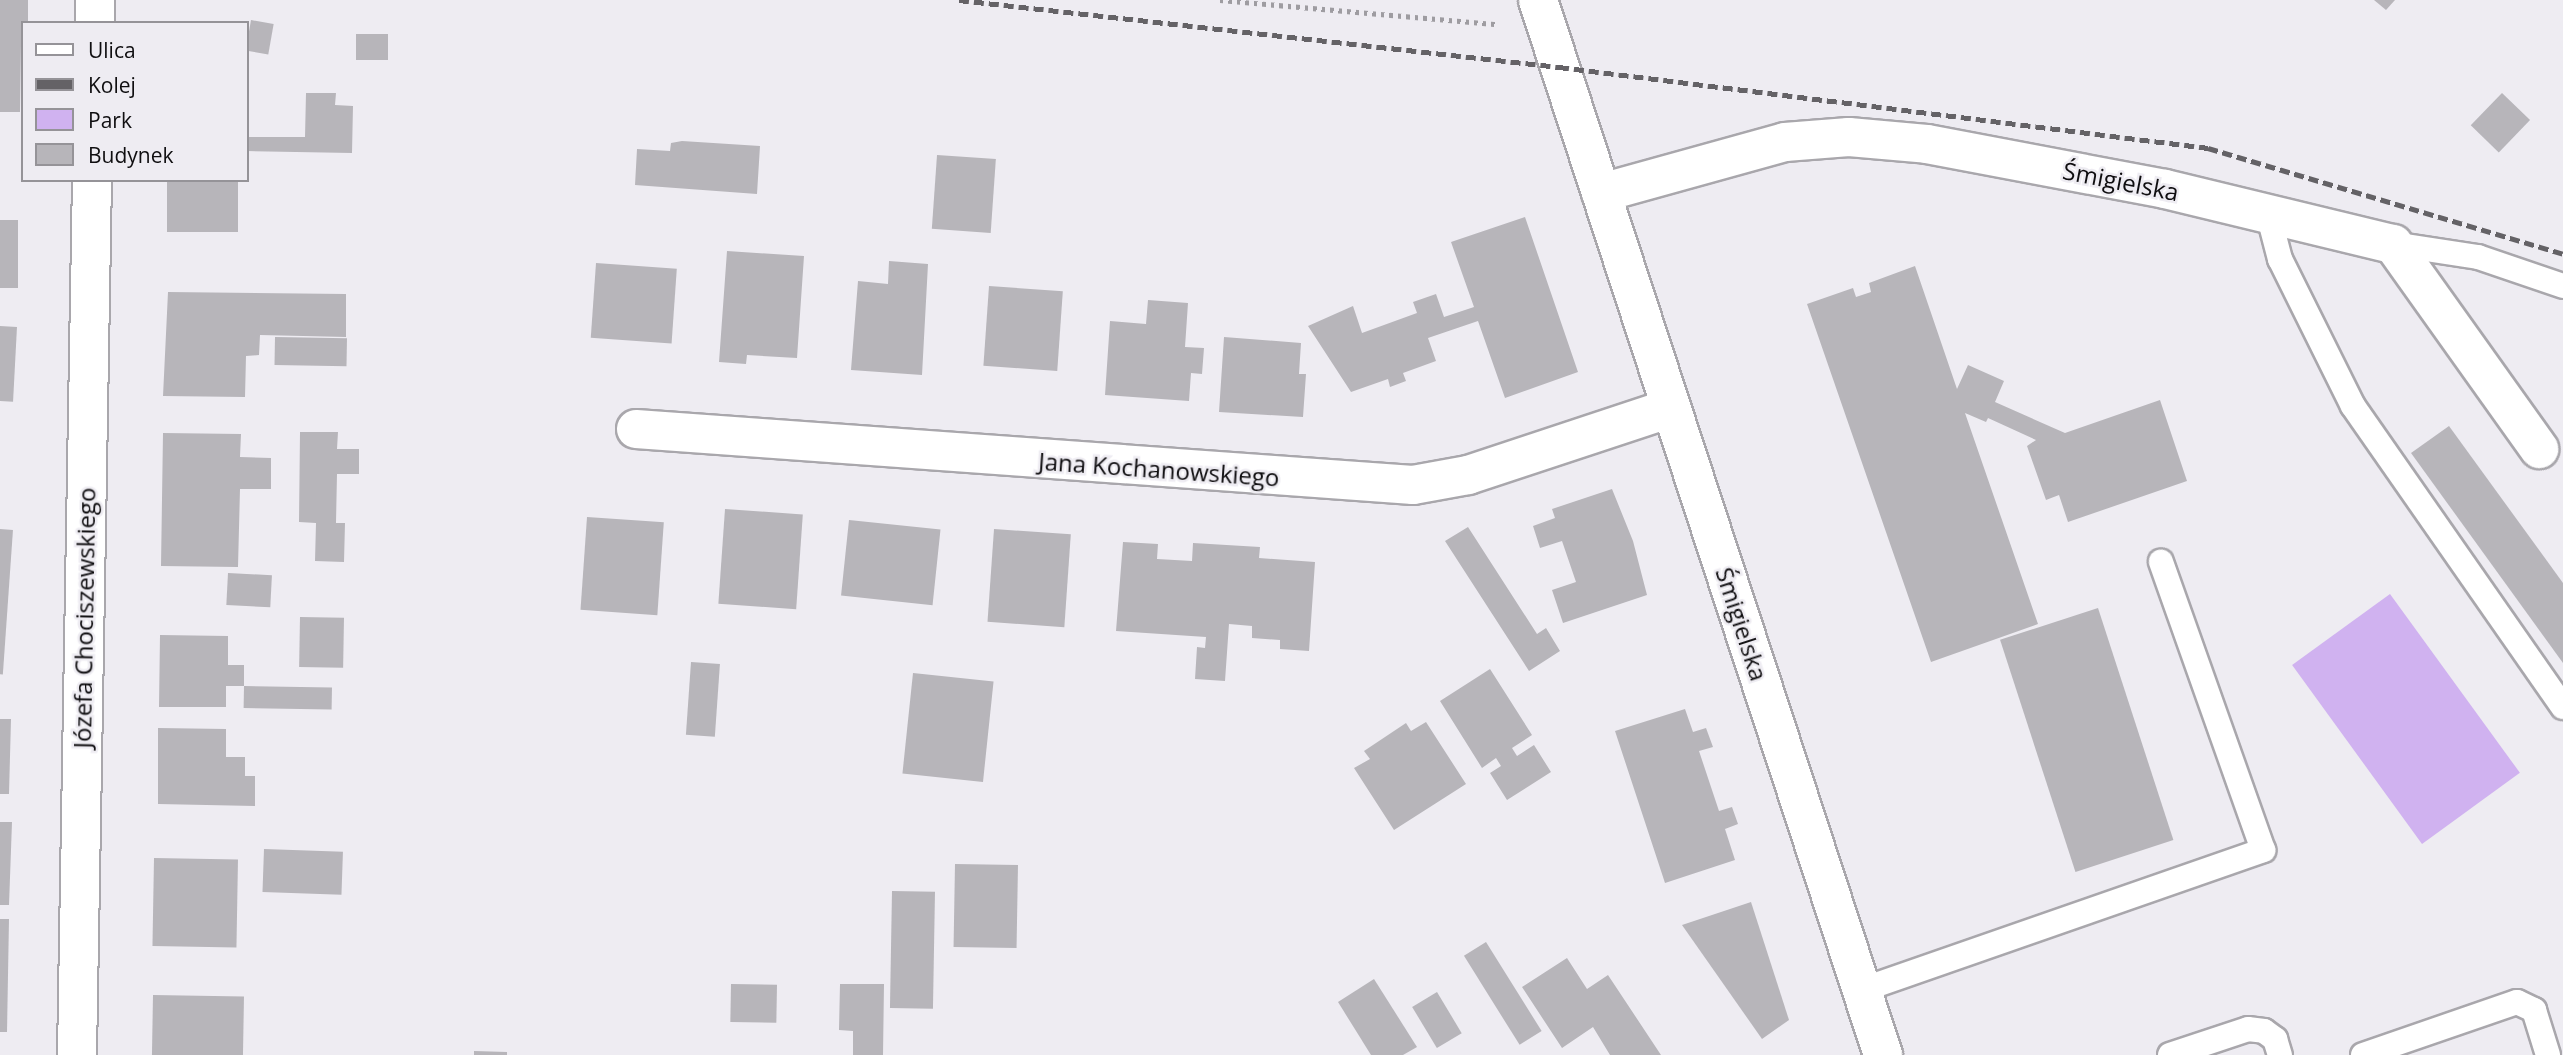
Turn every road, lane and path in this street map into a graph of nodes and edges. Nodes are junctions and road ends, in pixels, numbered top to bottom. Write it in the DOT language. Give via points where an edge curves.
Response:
graph roads {
  1 [pos="95,0"];
  2 [pos="1220,0"];
  3 [pos="1538,0"];
  4 [pos="94,21"];
  5 [pos="1498,24"];
  6 [pos="92,182"];
  7 [pos="1601,193"];
  8 [pos="2268,213"];
  9 [pos="2393,244"];
  10 [pos="2563,286"];
  11 [pos="1671,408"];
  12 [pos="636,429"];
  13 [pos="2539,449"];
  14 [pos="2161,562"];
  15 [pos="2563,707"];
  16 [pos="1862,990"];
  17 [pos="77,1055"];
  18 [pos="1883,1055"];
  19 [pos="2169,1055"];
  20 [pos="2280,1055"];
  21 [pos="2363,1055"];
  22 [pos="2548,1055"];
  1 -- 4 [label="street"];
  2 -- 5 [label="path"];
  3 -- 7 [label="street, Śmigielska"];
  6 -- 17 [label="street, Józefa Chociszewskiego"];
  7 -- 8 [label="street, Śmigielska" via="1785,142 1849,137 1927,144"];
  7 -- 11 [label="street, Śmigielska"];
  8 -- 9 [label="street, Śmigielska"];
  8 -- 15 [label="lane" via="2280,258 2353,406"];
  9 -- 10 [label="lane" via="2478,257"];
  9 -- 13 [label="street"];
  11 -- 12 [label="street, Jana Kochanowskiego" via="1468,475 1413,485"];
  11 -- 16 [label="street, Śmigielska"];
  14 -- 16 [label="lane" via="2263,850"];
  16 -- 18 [label="street, Śmigielska"];
  19 -- 20 [label="lane" via="2248,1029 2274,1038"];
  21 -- 22 [label="lane" via="2517,1002 2534,1010"];
}
